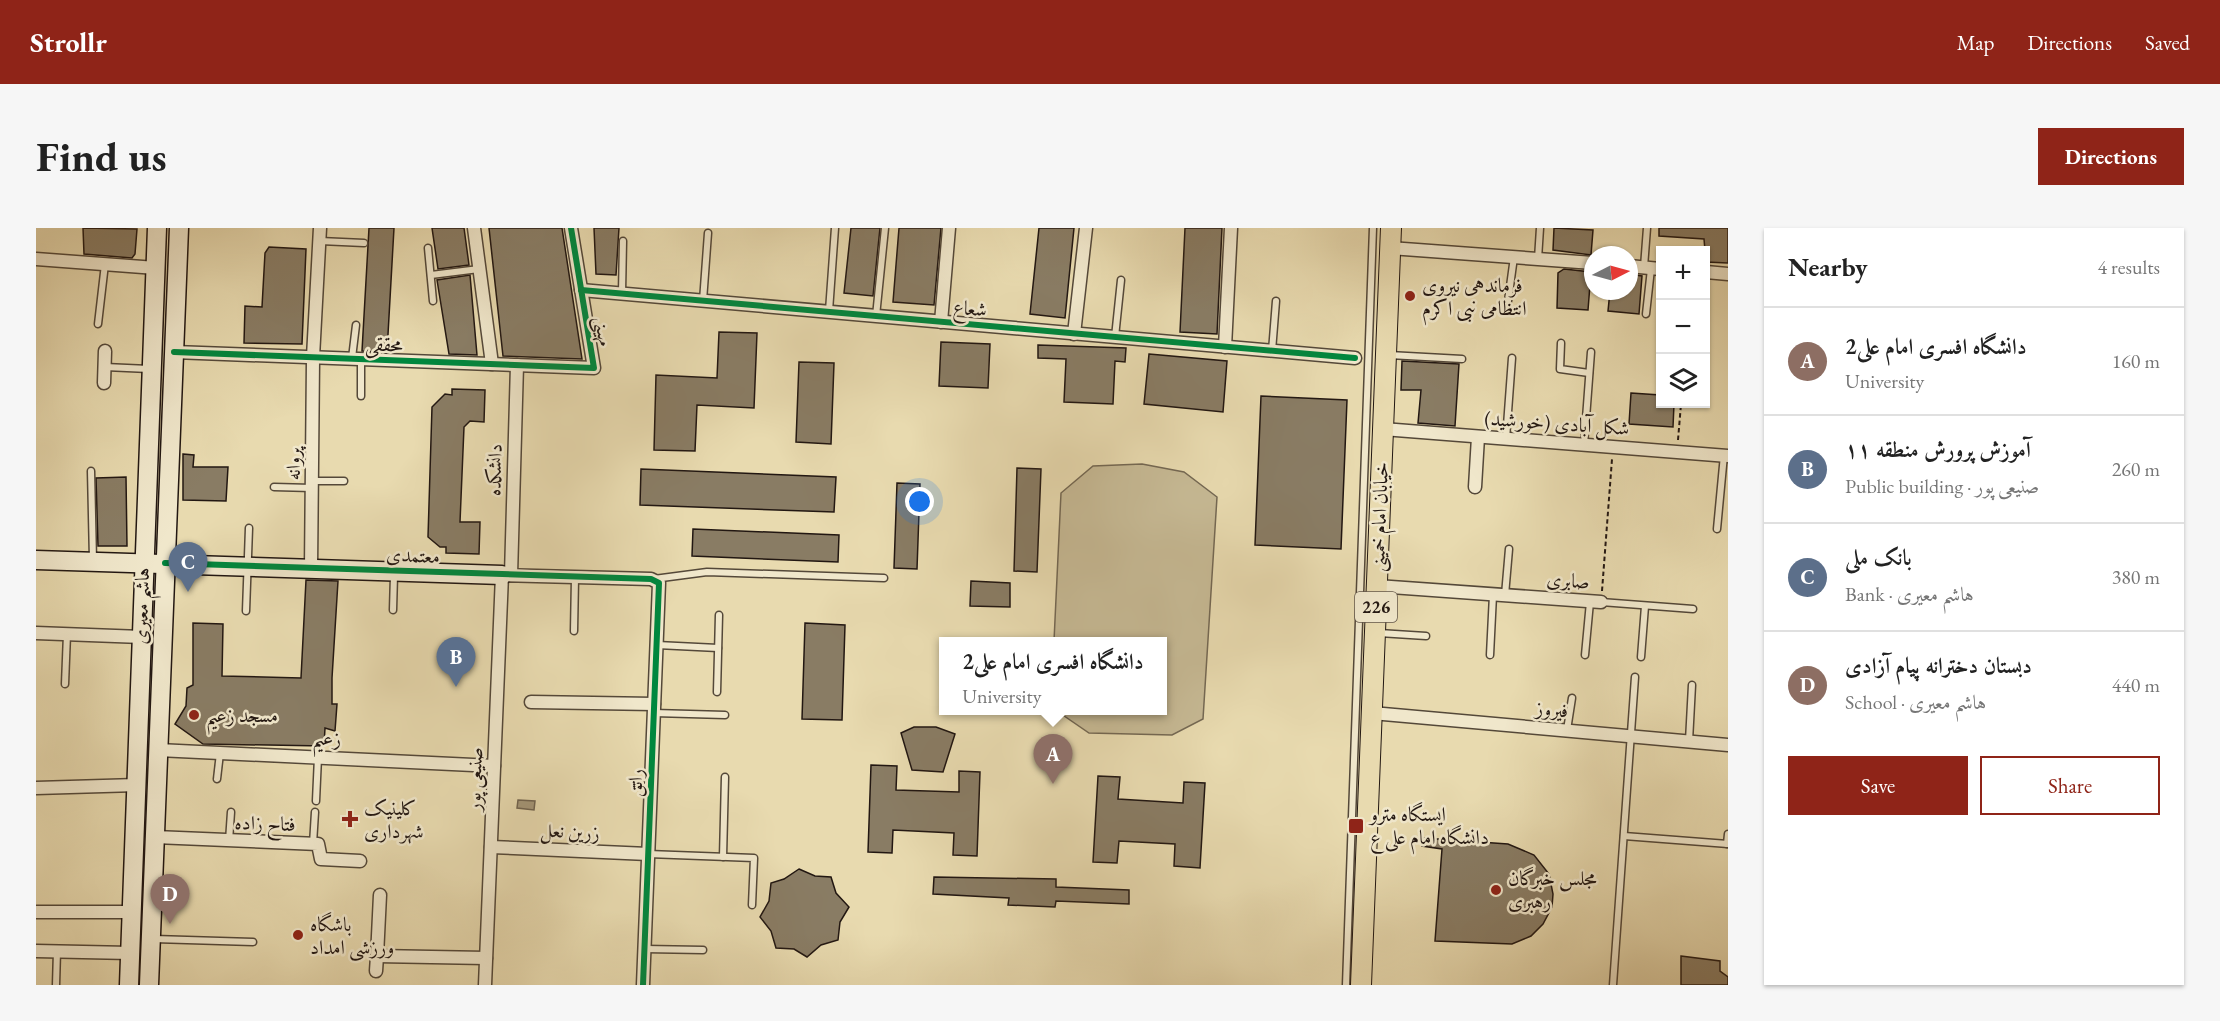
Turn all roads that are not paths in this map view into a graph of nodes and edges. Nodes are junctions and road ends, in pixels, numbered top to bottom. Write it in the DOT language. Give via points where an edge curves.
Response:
graph roads {
  1 [pos="157,228"];
  2 [pos="179,228"];
  3 [pos="474,228"];
  4 [pos="571,228"];
  5 [pos="835,228"];
  6 [pos="885,228"];
  7 [pos="949,228"];
  8 [pos="1086,228"];
  9 [pos="1231,228"];
  10 [pos="1373,228"];
  11 [pos="1390,228"];
  12 [pos="1540,228"];
  13 [pos="1647,228"];
  14 [pos="708,233"];
  15 [pos="319,234"];
  16 [pos="623,241"];
  17 [pos="364,243"];
  18 [pos="428,248"];
  19 [pos="1390,248"];
  20 [pos="1514,257"];
  21 [pos="36,259"];
  22 [pos="1538,259"];
  23 [pos="1584,262"];
  24 [pos="105,264"];
  25 [pos="156,268"];
  26 [pos="1652,268"];
  27 [pos="479,269"];
  28 [pos="1710,272"];
  29 [pos="1728,274"];
  30 [pos="431,275"];
  31 [pos="1121,280"];
  32 [pos="581,290"];
  33 [pos="622,293"];
  34 [pos="433,301"];
  35 [pos="703,301"];
  36 [pos="1276,301"];
  37 [pos="1508,301"];
  38 [pos="829,312"];
  39 [pos="1646,314"];
  40 [pos="876,316"];
  41 [pos="941,322"];
  42 [pos="98,324"];
  43 [pos="356,325"];
  44 [pos="1074,334"];
  45 [pos="1115,338"];
  46 [pos="1561,343"];
  47 [pos="1225,347"];
  48 [pos="105,351"];
  49 [pos="1272,351"];
  50 [pos="174,352"];
  51 [pos="1591,352"];
  52 [pos="1386,355"];
  53 [pos="1356,358"];
  54 [pos="1512,358"];
  55 [pos="313,359"];
  56 [pos="357,359"];
  57 [pos="1462,359"];
  58 [pos="152,360"];
  59 [pos="492,364"];
  60 [pos="517,365"];
  61 [pos="104,367"];
  62 [pos="594,368"];
  63 [pos="1589,373"];
  64 [pos="104,384"];
  65 [pos="361,396"];
  66 [pos="1383,429"];
  67 [pos="1478,437"];
  68 [pos="1506,439"];
  69 [pos="1584,445"];
  70 [pos="1726,455"];
  71 [pos="91,471"];
  72 [pos="344,481"];
  73 [pos="312,484"];
  74 [pos="274,487"];
  75 [pos="1475,487"];
  76 [pos="249,528"];
  77 [pos="1718,529"];
  78 [pos="1509,549"];
  79 [pos="36,560"];
  80 [pos="93,561"];
  81 [pos="145,563"];
  82 [pos="165,563"];
  83 [pos="248,566"];
  84 [pos="311,568"];
  85 [pos="394,571"];
  86 [pos="506,575"];
  87 [pos="575,577"];
  88 [pos="884,578"];
  89 [pos="655,581"];
  90 [pos="1377,586"];
  91 [pos="1499,595"];
  92 [pos="1595,602"];
  93 [pos="1645,606"];
  94 [pos="1693,609"];
  95 [pos="393,610"];
  96 [pos="246,611"];
  97 [pos="718,615"];
  98 [pos="574,631"];
  99 [pos="36,633"];
  100 [pos="1375,633"];
  101 [pos="67,634"];
  102 [pos="1426,636"];
  103 [pos="142,637"];
  104 [pos="656,645"];
  105 [pos="718,648"];
  106 [pos="1490,655"];
  107 [pos="1586,655"];
  108 [pos="1641,657"];
  109 [pos="1635,678"];
  110 [pos="65,684"];
  111 [pos="1692,685"];
  112 [pos="717,692"];
  113 [pos="1572,698"];
  114 [pos="531,702"];
  115 [pos="654,709"];
  116 [pos="1372,713"];
  117 [pos="725,715"];
  118 [pos="1568,730"];
  119 [pos="1631,736"];
  120 [pos="1689,741"];
  121 [pos="1728,744"];
  122 [pos="138,749"];
  123 [pos="158,750"];
  124 [pos="220,753"];
  125 [pos="318,757"];
  126 [pos="494,766"];
  127 [pos="725,777"];
  128 [pos="217,779"];
  129 [pos="136,784"];
  130 [pos="36,788"];
  131 [pos="316,801"];
  132 [pos="231,812"];
  133 [pos="315,812"];
  134 [pos="1728,834"];
  135 [pos="1624,836"];
  136 [pos="155,837"];
  137 [pos="229,841"];
  138 [pos="313,844"];
  139 [pos="1728,844"];
  140 [pos="491,847"];
  141 [pos="648,854"];
  142 [pos="723,856"];
  143 [pos="360,861"];
  144 [pos="380,895"];
  145 [pos="752,905"];
  146 [pos="36,912"];
  147 [pos="132,912"];
  148 [pos="151,939"];
  149 [pos="252,942"];
  150 [pos="645,948"];
  151 [pos="703,950"];
  152 [pos="36,951"];
  153 [pos="57,951"];
  154 [pos="130,953"];
  155 [pos="377,956"];
  156 [pos="486,958"];
  157 [pos="376,971"];
  158 [pos="56,985"];
  159 [pos="129,985"];
  160 [pos="149,985"];
  161 [pos="485,985"];
  162 [pos="643,985"];
  163 [pos="1346,985"];
  164 [pos="1361,985"];
  165 [pos="1613,985"];
  1 -- 25 [label="main road, هاشم معیری"];
  2 -- 50 [label="main road, هاشم معیری"];
  3 -- 27 [label="street"];
  4 -- 32 [label="street, مهینی"];
  5 -- 38 [label="lane"];
  6 -- 40 [label="lane"];
  7 -- 41 [label="street"];
  8 -- 44 [label="street"];
  9 -- 47 [label="street"];
  10 -- 163 [label="lane"];
  11 -- 19 [label="main road, خیابان امام خمینی / 226"];
  12 -- 22 [label="lane"];
  13 -- 26 [label="lane"];
  14 -- 35 [label="lane"];
  15 -- 17 [label="lane"];
  15 -- 55 [label="street, پروانه"];
  16 -- 33 [label="lane"];
  18 -- 30 [label="lane"];
  19 -- 20 [label="street"];
  19 -- 52 [label="main road, خیابان امام خمینی / 226"];
  20 -- 22 [label="street"];
  20 -- 37 [label="lane"];
  21 -- 24 [label="street"];
  22 -- 23 [label="street"];
  24 -- 25 [label="street"];
  24 -- 42 [label="lane"];
  25 -- 58 [label="main road, هاشم معیری"];
  26 -- 39 [label="lane"];
  27 -- 30 [label="lane"];
  27 -- 59 [label="street"];
  28 -- 29 [label="street"];
  30 -- 34 [label="lane"];
  31 -- 45 [label="lane"];
  32 -- 33 [label="street, شعاع"];
  32 -- 62 [label="street, مهینی"];
  33 -- 35 [label="street, شعاع"];
  35 -- 38 [label="street, شعاع"];
  36 -- 49 [label="lane"];
  38 -- 40 [label="street, شعاع"];
  40 -- 41 [label="street, شعاع"];
  41 -- 44 [label="street, شعاع"];
  43 -- 56 [label="lane"];
  44 -- 45 [label="street, شعاع"];
  45 -- 47 [label="street, شعاع"];
  46 -- 63 [label="lane" via="1560,369"];
  47 -- 49 [label="street, شعاع"];
  48 -- 61 [label="street"];
  49 -- 53 [label="street, شعاع"];
  50 -- 55 [label="street, محققی"];
  50 -- 58 [label="main road"];
  50 -- 82 [label="main road, هاشم معیری"];
  51 -- 63 [label="lane"];
  52 -- 57 [label="lane"];
  52 -- 66 [label="main road, خیابان امام خمینی / 226"];
  54 -- 68 [label="lane"];
  55 -- 56 [label="street, محققی"];
  55 -- 73 [label="street, پروانه"];
  56 -- 59 [label="street, محققی"];
  56 -- 65 [label="lane"];
  58 -- 61 [label="lane"];
  58 -- 81 [label="main road, هاشم معیری"];
  59 -- 60 [label="street, محققی"];
  60 -- 62 [label="street, محققی"];
  60 -- 86 [label="street, دانشکده"];
  61 -- 64 [label="street"];
  63 -- 69 [label="lane"];
  66 -- 67 [label="street, شکل آبادی (خورشید)"];
  66 -- 90 [label="main road, خیابان امام خمینی / 226"];
  67 -- 68 [label="street, شکل آبادی (خورشید)"];
  67 -- 75 [label="street"];
  68 -- 69 [label="street, شکل آبادی (خورشید)"];
  69 -- 70 [label="street, شکل آبادی (خورشید)"];
  70 -- 77 [label="lane"];
  71 -- 80 [label="lane"];
  72 -- 73 [label="lane"];
  73 -- 74 [label="lane"];
  73 -- 84 [label="street, پروانه"];
  76 -- 83 [label="lane"];
  78 -- 91 [label="lane"];
  79 -- 80 [label="main road, معتمدی"];
  80 -- 81 [label="main road, معتمدی"];
  81 -- 82 [label="main road, معتمدی"];
  81 -- 103 [label="main road, هاشم معیری"];
  82 -- 83 [label="main road, معتمدی"];
  82 -- 123 [label="main road, هاشم معیری"];
  83 -- 84 [label="main road, معتمدی"];
  83 -- 96 [label="lane"];
  84 -- 85 [label="main road, معتمدی"];
  85 -- 86 [label="main road, معتمدی"];
  85 -- 95 [label="lane"];
  86 -- 87 [label="street, معتمدی"];
  86 -- 126 [label="street, صنیعی پور"];
  87 -- 89 [label="street, معتمدی"];
  87 -- 98 [label="lane"];
  88 -- 89 [label="lane" via="708,572"];
  89 -- 104 [label="street, راتق"];
  90 -- 91 [label="street, صابری"];
  90 -- 100 [label="main road, خیابان امام خمینی / 226"];
  91 -- 92 [label="street, صابری"];
  91 -- 106 [label="lane"];
  92 -- 93 [label="lane"];
  92 -- 107 [label="lane"];
  93 -- 94 [label="lane"];
  93 -- 108 [label="lane"];
  97 -- 105 [label="lane"];
  99 -- 101 [label="street"];
  100 -- 102 [label="lane"];
  100 -- 116 [label="main road, خیابان امام خمینی / 226"];
  101 -- 103 [label="street"];
  101 -- 110 [label="lane"];
  103 -- 122 [label="main road, هاشم معیری"];
  104 -- 105 [label="lane"];
  104 -- 115 [label="street, راتق"];
  105 -- 112 [label="lane"];
  109 -- 119 [label="lane"];
  111 -- 120 [label="lane"];
  113 -- 118 [label="lane"];
  114 -- 115 [label="street"];
  115 -- 117 [label="lane"];
  115 -- 141 [label="street, راتق"];
  116 -- 118 [label="street, فیروز"];
  116 -- 164 [label="main road, خیابان امام خمینی / 226"];
  118 -- 119 [label="street, فیروز"];
  119 -- 120 [label="street, فیروز"];
  119 -- 135 [label="lane"];
  120 -- 121 [label="street, فیروز"];
  122 -- 123 [label="main road"];
  122 -- 129 [label="main road, هاشم معیری"];
  123 -- 124 [label="street, زعیم"];
  123 -- 136 [label="main road, هاشم معیری"];
  124 -- 125 [label="street, زعیم"];
  124 -- 128 [label="lane"];
  125 -- 126 [label="street, زعیم"];
  125 -- 131 [label="lane"];
  126 -- 140 [label="street, صنیعی پور"];
  127 -- 142 [label="lane"];
  129 -- 130 [label="street"];
  129 -- 147 [label="main road, هاشم معیری"];
  132 -- 137 [label="lane"];
  133 -- 138 [label="lane"];
  134 -- 139 [label="lane"];
  135 -- 139 [label="lane"];
  135 -- 165 [label="lane"];
  136 -- 137 [label="street, فتاح زاده"];
  136 -- 148 [label="main road, هاشم معیری"];
  137 -- 138 [label="street, فتاح زاده"];
  138 -- 143 [label="street, فتاح زاده" via="320,845 321,859"];
  140 -- 141 [label="street, زرین نعل"];
  140 -- 156 [label="street, صنیعی پور"];
  141 -- 142 [label="lane"];
  141 -- 150 [label="street, راتق"];
  142 -- 145 [label="lane" via="754,858"];
  144 -- 155 [label="street"];
  146 -- 147 [label="street"];
  147 -- 154 [label="main road, هاشم معیری"];
  148 -- 149 [label="lane"];
  148 -- 160 [label="main road, هاشم معیری"];
  150 -- 151 [label="lane"];
  150 -- 162 [label="street, راتق"];
  152 -- 153 [label="street"];
  153 -- 154 [label="street"];
  153 -- 158 [label="lane"];
  154 -- 159 [label="main road, هاشم معیری"];
  155 -- 156 [label="street"];
  155 -- 157 [label="street"];
  156 -- 161 [label="street, صنیعی پور"];
}
